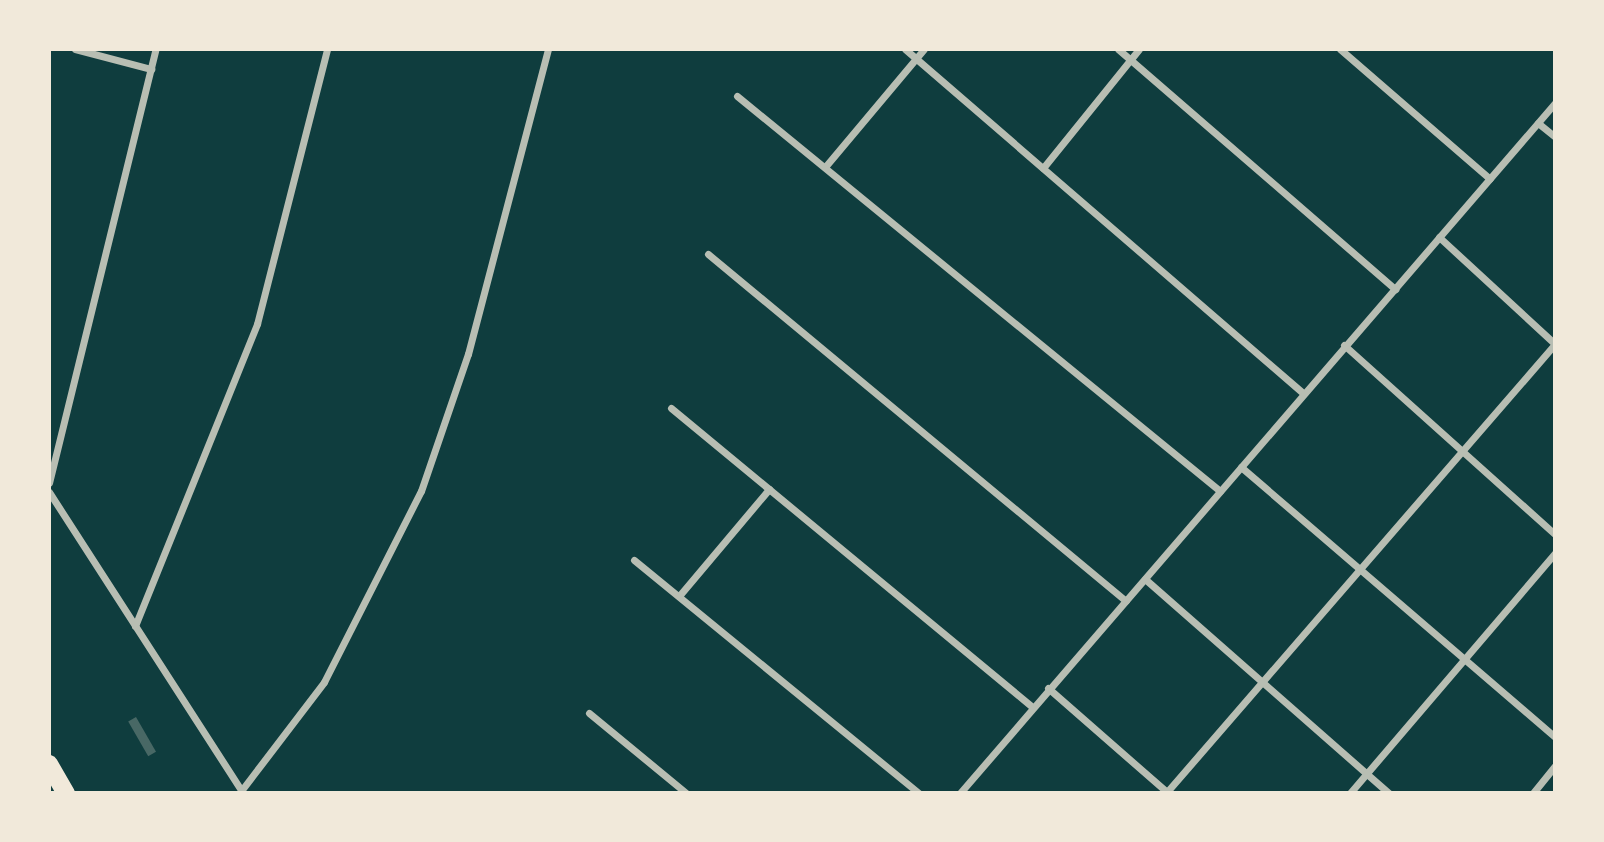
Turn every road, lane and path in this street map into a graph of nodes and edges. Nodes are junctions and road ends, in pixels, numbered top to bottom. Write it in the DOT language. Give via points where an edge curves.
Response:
graph roads {
  1 [pos="75,49"];
  2 [pos="156,49"];
  3 [pos="327,49"];
  4 [pos="548,49"];
  5 [pos="905,49"];
  6 [pos="924,49"];
  7 [pos="1118,49"];
  8 [pos="1139,49"];
  9 [pos="1340,49"];
  10 [pos="916,58"];
  11 [pos="1130,60"];
  12 [pos="151,69"];
  13 [pos="737,96"];
  14 [pos="1555,103"];
  15 [pos="1538,122"];
  16 [pos="1555,137"];
  17 [pos="825,167"];
  18 [pos="1043,168"];
  19 [pos="1490,179"];
  20 [pos="1439,237"];
  21 [pos="708,254"];
  22 [pos="1395,289"];
  23 [pos="1555,344"];
  24 [pos="1344,345"];
  25 [pos="1303,393"];
  26 [pos="671,408"];
  27 [pos="1459,448"];
  28 [pos="1241,467"];
  29 [pos="49,483"];
  30 [pos="769,489"];
  31 [pos="1220,491"];
  32 [pos="49,492"];
  33 [pos="1555,534"];
  34 [pos="1555,553"];
  35 [pos="634,559"];
  36 [pos="1359,568"];
  37 [pos="1145,579"];
  38 [pos="679,596"];
  39 [pos="1126,601"];
  40 [pos="135,626"];
  41 [pos="1465,659"];
  42 [pos="1262,681"];
  43 [pos="1048,688"];
  44 [pos="1032,707"];
  45 [pos="589,713"];
  46 [pos="1555,737"];
  47 [pos="49,764"];
  48 [pos="1555,766"];
  49 [pos="1367,774"];
  50 [pos="242,792"];
  51 [pos="66,793"];
  52 [pos="686,793"];
  53 [pos="919,793"];
  54 [pos="960,793"];
  55 [pos="1167,793"];
  56 [pos="1350,793"];
  57 [pos="1389,793"];
  58 [pos="1533,793"];
  1 -- 12 [label="street"];
  2 -- 12 [label="street"];
  3 -- 40 [label="street" via="257,324"];
  4 -- 50 [label="street" via="468,354 421,491 324,682"];
  5 -- 10 [label="street"];
  6 -- 10 [label="street"];
  7 -- 11 [label="street"];
  8 -- 11 [label="street"];
  9 -- 19 [label="street"];
  10 -- 17 [label="street"];
  10 -- 18 [label="street"];
  11 -- 18 [label="street"];
  11 -- 22 [label="street"];
  12 -- 29 [label="street"];
  13 -- 17 [label="street"];
  14 -- 15 [label="street"];
  15 -- 16 [label="street"];
  15 -- 19 [label="street"];
  17 -- 31 [label="street"];
  18 -- 25 [label="street"];
  19 -- 20 [label="street"];
  20 -- 22 [label="street"];
  20 -- 23 [label="street"];
  21 -- 39 [label="street"];
  22 -- 24 [label="street"];
  23 -- 27 [label="street"];
  24 -- 25 [label="street"];
  24 -- 27 [label="street"];
  25 -- 28 [label="street"];
  26 -- 30 [label="street"];
  27 -- 33 [label="street"];
  27 -- 36 [label="street"];
  28 -- 31 [label="street"];
  28 -- 36 [label="street"];
  30 -- 38 [label="street"];
  30 -- 44 [label="street"];
  31 -- 37 [label="street"];
  32 -- 40 [label="street"];
  34 -- 41 [label="street"];
  35 -- 38 [label="street"];
  36 -- 41 [label="street"];
  36 -- 42 [label="street"];
  37 -- 39 [label="street"];
  37 -- 42 [label="street"];
  38 -- 53 [label="street"];
  39 -- 43 [label="street"];
  40 -- 50 [label="street"];
  41 -- 46 [label="street"];
  41 -- 49 [label="street"];
  42 -- 49 [label="street"];
  42 -- 55 [label="street"];
  43 -- 44 [label="street"];
  43 -- 55 [label="street"];
  44 -- 54 [label="street"];
  45 -- 52 [label="street"];
  47 -- 51 [label="main road"];
  48 -- 58 [label="street"];
  49 -- 56 [label="street"];
  49 -- 57 [label="street"];
}
